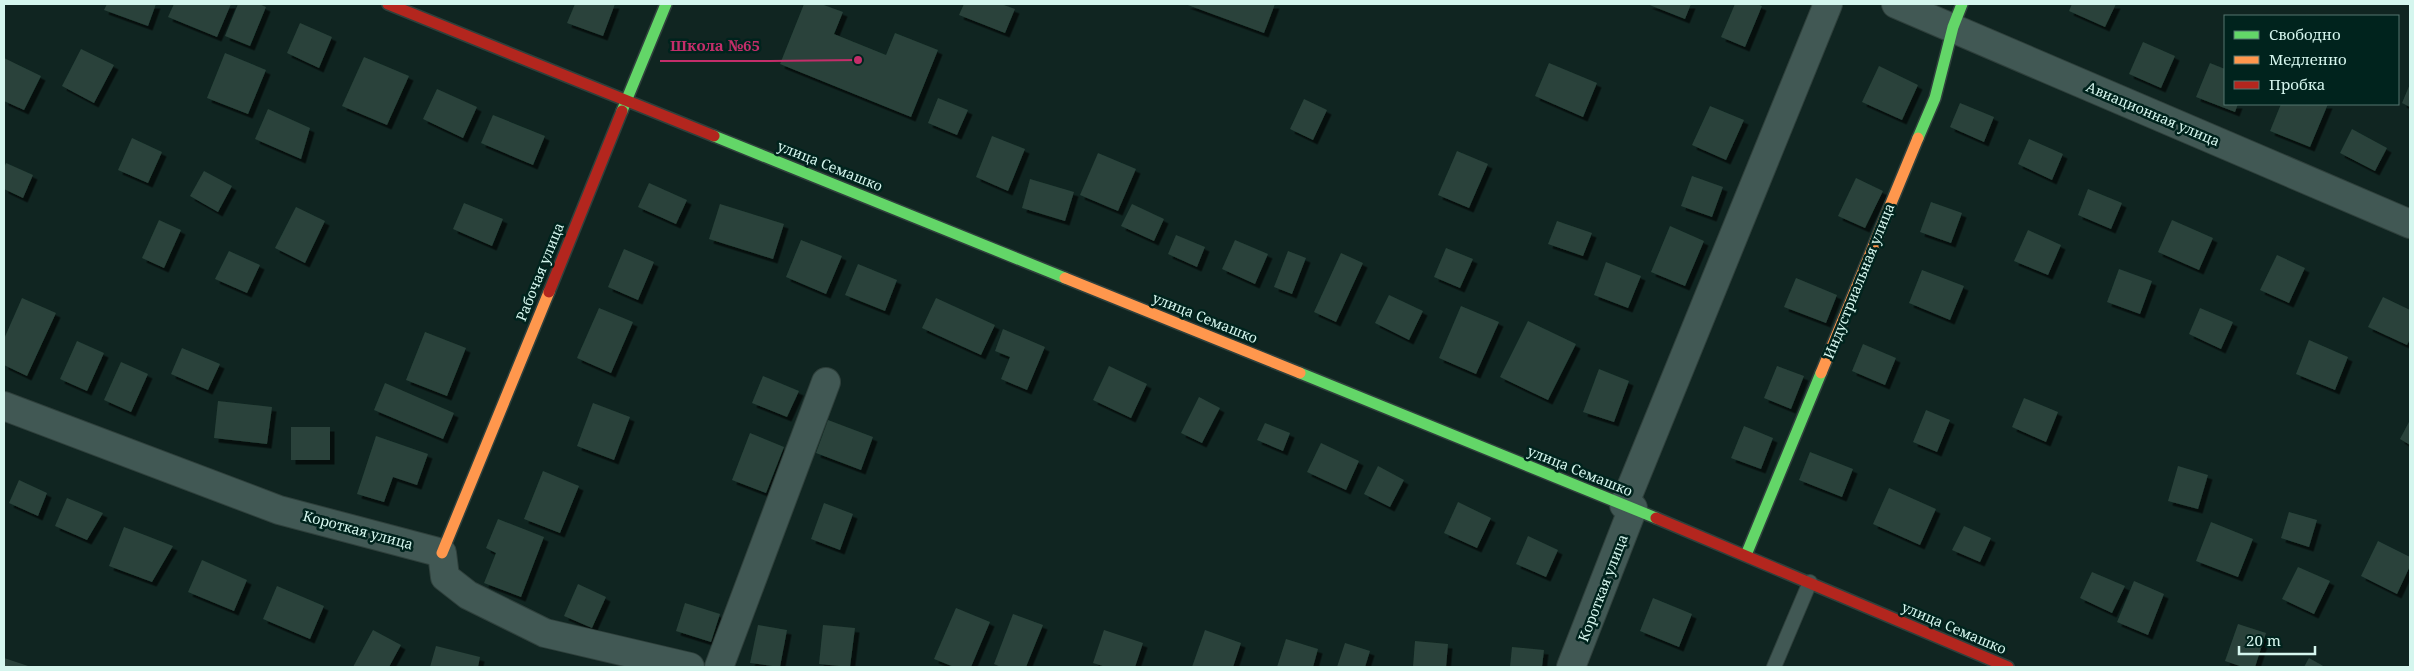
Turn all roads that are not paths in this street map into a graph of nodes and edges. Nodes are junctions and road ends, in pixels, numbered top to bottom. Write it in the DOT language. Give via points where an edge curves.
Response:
graph roads {
  1 [pos="388,4"];
  2 [pos="666,4"];
  3 [pos="1828,4"];
  4 [pos="1896,4"];
  5 [pos="1958,15"];
  6 [pos="626,100"];
  7 [pos="2410,224"];
  8 [pos="826,382"];
  9 [pos="4,406"];
  10 [pos="1628,506"];
  11 [pos="442,553"];
  12 [pos="1746,555"];
  13 [pos="1810,582"];
  14 [pos="1994,664"];
  15 [pos="690,667"];
  16 [pos="719,667"];
  17 [pos="1571,667"];
  18 [pos="1774,667"];
  19 [pos="2008,667"];
  1 -- 6 [label="main road, улица Семашко"];
  2 -- 6 [label="main road, Рабочая улица"];
  3 -- 10 [label="street"];
  4 -- 5 [label="street, Авиационная улица"];
  5 -- 7 [label="street, Авиационная улица"];
  5 -- 12 [label="main road, Индустриальная улица" via="1935,98"];
  6 -- 10 [label="main road, улица Семашко"];
  6 -- 11 [label="main road, Рабочая улица"];
  8 -- 16 [label="street"];
  9 -- 11 [label="street, Короткая улица" via="279,510"];
  10 -- 12 [label="main road, улица Семашко"];
  10 -- 17 [label="street, Короткая улица"];
  11 -- 15 [label="street" via="445,577 468,595 545,632"];
  12 -- 13 [label="main road, улица Семашко"];
  13 -- 14 [label="main road, улица Семашко"];
  13 -- 18 [label="lane"];
  14 -- 19 [label="main road, улица Семашко"];
}
